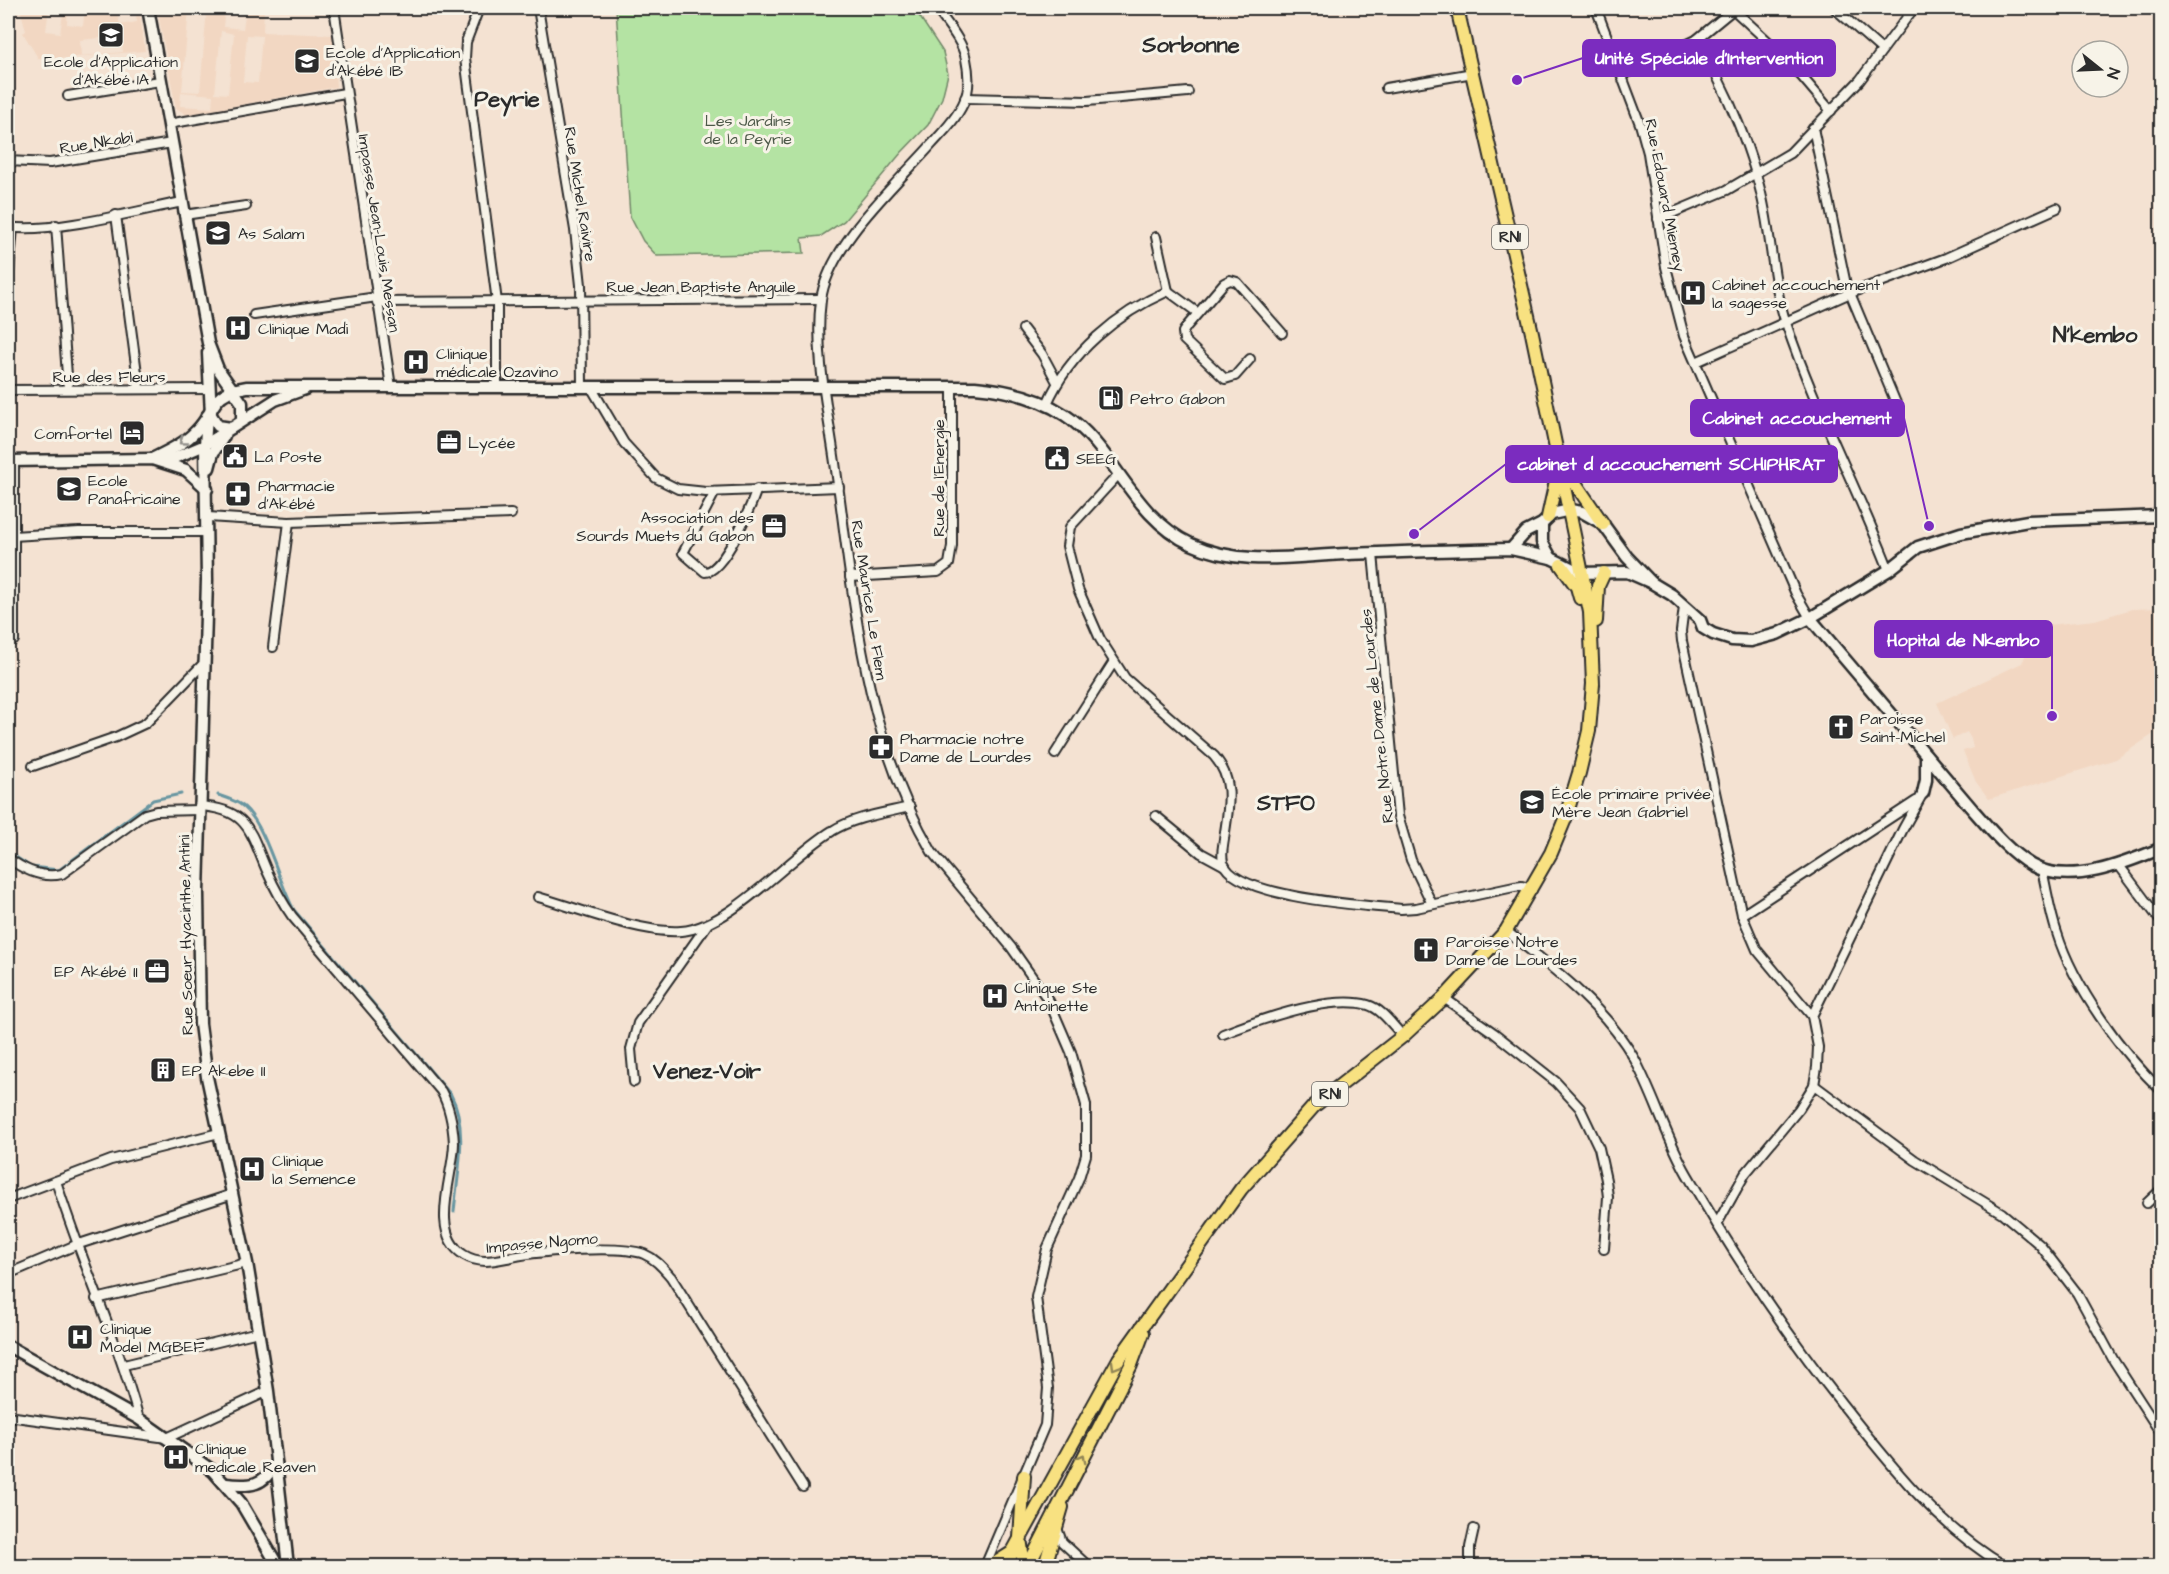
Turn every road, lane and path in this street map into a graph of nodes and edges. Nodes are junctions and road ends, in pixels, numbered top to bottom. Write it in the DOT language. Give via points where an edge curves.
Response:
graph roads {
  1 [pos="147,8"];
  2 [pos="334,8"];
  3 [pos="478,8"];
  4 [pos="538,8"];
  5 [pos="936,8"];
  6 [pos="1458,8"];
  7 [pos="1596,8"];
  8 [pos="1834,8"];
  9 [pos="1914,8"];
  10 [pos="1734,9"];
  11 [pos="1696,40"];
  12 [pos="1882,50"];
  13 [pos="1473,73"];
  14 [pos="1623,75"];
  15 [pos="160,81"];
  16 [pos="1386,88"];
  17 [pos="1188,92"];
  18 [pos="345,93"];
  19 [pos="68,96"];
  20 [pos="965,98"];
  21 [pos="1831,111"];
  22 [pos="168,124"];
  23 [pos="1813,128"];
  24 [pos="172,143"];
  25 [pos="10,161"];
  26 [pos="1755,175"];
  27 [pos="182,202"];
  28 [pos="246,206"];
  29 [pos="2056,208"];
  30 [pos="116,215"];
  31 [pos="184,215"];
  32 [pos="1658,219"];
  33 [pos="57,225"];
  34 [pos="10,227"];
  35 [pos="1156,237"];
  36 [pos="8,284"];
  37 [pos="1168,291"];
  38 [pos="1849,293"];
  39 [pos="821,299"];
  40 [pos="377,300"];
  41 [pos="581,300"];
  42 [pos="497,302"];
  43 [pos="1198,313"];
  44 [pos="254,315"];
  45 [pos="1786,324"];
  46 [pos="1023,329"];
  47 [pos="1282,333"];
  48 [pos="208,343"];
  49 [pos="1250,358"];
  50 [pos="1696,362"];
  51 [pos="224,379"];
  52 [pos="1057,382"];
  53 [pos="825,386"];
  54 [pos="952,386"];
  55 [pos="247,387"];
  56 [pos="313,387"];
  57 [pos="391,387"];
  58 [pos="496,387"];
  59 [pos="587,387"];
  60 [pos="139,388"];
  61 [pos="68,389"];
  62 [pos="210,389"];
  63 [pos="8,390"];
  64 [pos="235,394"];
  65 [pos="1896,403"];
  66 [pos="1047,404"];
  67 [pos="209,412"];
  68 [pos="242,420"];
  69 [pos="229,430"];
  70 [pos="205,445"];
  71 [pos="152,459"];
  72 [pos="11,461"];
  73 [pos="165,462"];
  74 [pos="1560,468"];
  75 [pos="1118,475"];
  76 [pos="206,477"];
  77 [pos="839,487"];
  78 [pos="207,489"];
  79 [pos="757,489"];
  80 [pos="715,492"];
  81 [pos="1569,510"];
  82 [pos="511,514"];
  83 [pos="2162,516"];
  84 [pos="208,517"];
  85 [pos="1545,521"];
  86 [pos="288,522"];
  87 [pos="1603,524"];
  88 [pos="207,532"];
  89 [pos="13,536"];
  90 [pos="1615,539"];
  91 [pos="1511,549"];
  92 [pos="1373,554"];
  93 [pos="1556,562"];
  94 [pos="1889,570"];
  95 [pos="1581,573"];
  96 [pos="1609,573"];
  97 [pos="850,577"];
  98 [pos="1652,583"];
  99 [pos="1684,607"];
  100 [pos="1810,618"];
  101 [pos="14,640"];
  102 [pos="273,647"];
  103 [pos="1593,649"];
  104 [pos="204,663"];
  105 [pos="1113,663"];
  106 [pos="1055,754"];
  107 [pos="1926,756"];
  108 [pos="33,766"];
  109 [pos="1952,786"];
  110 [pos="1921,796"];
  111 [pos="910,807"];
  112 [pos="199,808"];
  113 [pos="1156,816"];
  114 [pos="2162,848"];
  115 [pos="8,858"];
  116 [pos="2118,864"];
  117 [pos="1225,866"];
  118 [pos="2042,870"];
  119 [pos="1532,890"];
  120 [pos="538,897"];
  121 [pos="1432,904"];
  122 [pos="1742,915"];
  123 [pos="2162,923"];
  124 [pos="708,924"];
  125 [pos="1506,931"];
  126 [pos="1444,998"];
  127 [pos="1812,1016"];
  128 [pos="1223,1034"];
  129 [pos="1402,1036"];
  130 [pos="634,1082"];
  131 [pos="1814,1085"];
  132 [pos="2162,1091"];
  133 [pos="219,1133"];
  134 [pos="56,1181"];
  135 [pos="2162,1189"];
  136 [pos="233,1194"];
  137 [pos="8,1199"];
  138 [pos="2147,1203"];
  139 [pos="1717,1224"];
  140 [pos="76,1245"];
  141 [pos="1604,1249"];
  142 [pos="247,1263"];
  143 [pos="8,1274"];
  144 [pos="96,1299"];
  145 [pos="1149,1318"];
  146 [pos="258,1332"];
  147 [pos="8,1346"];
  148 [pos="124,1365"];
  149 [pos="268,1391"];
  150 [pos="8,1416"];
  151 [pos="139,1419"];
  152 [pos="2162,1434"];
  153 [pos="167,1437"];
  154 [pos="276,1463"];
  155 [pos="1024,1476"];
  156 [pos="1068,1482"];
  157 [pos="226,1484"];
  158 [pos="803,1487"];
  159 [pos="1057,1528"];
  160 [pos="1474,1529"];
  161 [pos="1020,1538"];
  162 [pos="1017,1553"];
  163 [pos="278,1566"];
  164 [pos="288,1566"];
  165 [pos="985,1566"];
  166 [pos="991,1566"];
  167 [pos="1005,1566"];
  168 [pos="1026,1566"];
  169 [pos="1045,1566"];
  170 [pos="1088,1566"];
  171 [pos="1470,1566"];
  172 [pos="2005,1566"];
  1 -- 15 [label="main road"];
  2 -- 18 [label="street, Impasse Jean-Louis Messan"];
  3 -- 42 [label="street" via="466,42 465,58"];
  4 -- 41 [label="street, Rue Michel Raivire" via="575,230"];
  5 -- 20 [label="street" via="962,46 968,74"];
  6 -- 13 [label="main road, RN1"];
  7 -- 14 [label="street, Rue Edouard Miemey"];
  8 -- 12 [label="street"];
  9 -- 12 [label="street"];
  10 -- 11 [label="street"];
  10 -- 21 [label="street" via="1786,58"];
  11 -- 14 [label="street"];
  11 -- 26 [label="street" via="1721,83"];
  12 -- 21 [label="street"];
  13 -- 16 [label="street"];
  13 -- 74 [label="main road, RN1"];
  14 -- 32 [label="street, Rue Edouard Miemey" via="1648,153"];
  15 -- 19 [label="street"];
  15 -- 22 [label="main road"];
  17 -- 20 [label="street" via="1087,101"];
  18 -- 22 [label="street"];
  18 -- 40 [label="street, Impasse Jean-Louis Messan"];
  20 -- 39 [label="street, Rue Maurice Le Flem" via="944,130 841,247"];
  21 -- 23 [label="street"];
  22 -- 24 [label="main road"];
  23 -- 26 [label="street" via="1790,153"];
  23 -- 38 [label="street"];
  24 -- 25 [label="street, Rue Nkabi" via="50,163"];
  24 -- 27 [label="main road"];
  26 -- 32 [label="street"];
  26 -- 45 [label="street"];
  27 -- 30 [label="street"];
  27 -- 31 [label="main road"];
  28 -- 31 [label="street"];
  29 -- 38 [label="street" via="1946,258"];
  30 -- 33 [label="street"];
  30 -- 60 [label="street"];
  31 -- 48 [label="main road"];
  32 -- 50 [label="street, Rue Edouard Miemey" via="1675,308"];
  33 -- 34 [label="street"];
  33 -- 61 [label="street"];
  34 -- 36 [label="street"];
  35 -- 37 [label="street"];
  37 -- 43 [label="street"];
  37 -- 52 [label="street" via="1119,317"];
  38 -- 45 [label="street"];
  38 -- 65 [label="street"];
  39 -- 41 [label="street, Rue Jean Baptiste Anguile"];
  39 -- 53 [label="street, Rue Maurice Le Flem"];
  40 -- 42 [label="street, Rue Jean Baptiste Anguile"];
  40 -- 44 [label="street, Rue Jean Baptiste Anguile"];
  40 -- 57 [label="street, Impasse Jean-Louis Messan"];
  41 -- 42 [label="street, Rue Jean Baptiste Anguile"];
  41 -- 59 [label="street, Rue Michel Raivire"];
  42 -- 58 [label="street"];
  43 -- 47 [label="street" via="1224,283 1232,280"];
  43 -- 49 [label="street" via="1183,332 1184,340 1220,377 1235,376"];
  45 -- 50 [label="street"];
  45 -- 94 [label="street"];
  46 -- 52 [label="street"];
  48 -- 51 [label="main road"];
  48 -- 62 [label="main road, Rue Soeur Hyacinthe Antini"];
  50 -- 100 [label="street, Rue Edouard Miemey" via="1796,594"];
  51 -- 55 [label="main road"];
  51 -- 64 [label="main road"];
  52 -- 66 [label="street"];
  53 -- 54 [label="main road"];
  53 -- 59 [label="main road"];
  53 -- 77 [label="street, Rue Maurice Le Flem"];
  54 -- 66 [label="main road" via="1004,390"];
  54 -- 97 [label="street, Rue de l'Energie" via="952,546 945,569"];
  55 -- 56 [label="main road"];
  55 -- 64 [label="main road"];
  56 -- 57 [label="main road"];
  56 -- 68 [label="main road" via="283,396"];
  57 -- 58 [label="main road"];
  58 -- 59 [label="main road"];
  59 -- 80 [label="street" via="624,443 656,478 678,489"];
  60 -- 61 [label="street, Rue des Fleurs"];
  60 -- 62 [label="street, Rue des Fleurs"];
  61 -- 63 [label="street, Rue des Fleurs"];
  62 -- 67 [label="main road, Rue Soeur Hyacinthe Antini"];
  64 -- 67 [label="main road" via="221,396"];
  64 -- 68 [label="main road" via="244,409"];
  66 -- 75 [label="main road" via="1077,424"];
  67 -- 69 [label="main road" via="218,426"];
  67 -- 70 [label="main road, Rue Soeur Hyacinthe Antini"];
  67 -- 71 [label="main road, one-way" via="187,439"];
  68 -- 69 [label="main road"];
  69 -- 70 [label="main road"];
  69 -- 76 [label="main road" via="213,453"];
  70 -- 73 [label="main road"];
  70 -- 76 [label="main road, Rue Soeur Hyacinthe Antini"];
  71 -- 72 [label="main road"];
  71 -- 73 [label="main road"];
  72 -- 89 [label="street"];
  73 -- 78 [label="main road" via="193,474"];
  74 -- 81 [label="main road, RN1"];
  74 -- 85 [label="main road"];
  74 -- 87 [label="main road"];
  75 -- 92 [label="main road" via="1161,524 1176,536 1209,551 1255,560"];
  75 -- 105 [label="street" via="1070,526 1067,536 1078,589"];
  76 -- 78 [label="main road, Rue Soeur Hyacinthe Antini"];
  77 -- 79 [label="street"];
  77 -- 97 [label="street, Rue Maurice Le Flem"];
  78 -- 84 [label="main road, Rue Soeur Hyacinthe Antini"];
  79 -- 80 [label="street"];
  79 -- 80 [label="street" via="739,532 714,569 705,572 683,553"];
  81 -- 85 [label="main road"];
  81 -- 87 [label="main road" via="1582,512"];
  81 -- 95 [label="main road, RN1"];
  82 -- 86 [label="street"];
  83 -- 94 [label="main road" via="1989,526 1918,547"];
  84 -- 86 [label="street"];
  84 -- 88 [label="main road, Rue Soeur Hyacinthe Antini"];
  85 -- 91 [label="main road"];
  85 -- 93 [label="main road" via="1542,542"];
  86 -- 102 [label="street"];
  87 -- 90 [label="main road"];
  88 -- 89 [label="street"];
  88 -- 104 [label="main road, Rue Soeur Hyacinthe Antini"];
  89 -- 101 [label="street"];
  90 -- 96 [label="main road" via="1620,554"];
  90 -- 98 [label="main road" via="1627,558"];
  91 -- 92 [label="main road"];
  91 -- 93 [label="main road"];
  92 -- 121 [label="street, Rue Notre Dame de Lourdes" via="1398,816 1411,860"];
  93 -- 95 [label="main road"];
  93 -- 103 [label="main road" via="1578,590"];
  94 -- 100 [label="main road"];
  95 -- 96 [label="main road"];
  95 -- 103 [label="main road, RN1"];
  96 -- 98 [label="main road" via="1626,572"];
  96 -- 103 [label="main road" via="1598,586"];
  97 -- 111 [label="street, Rue Maurice Le Flem" via="867,676 887,747"];
  98 -- 99 [label="main road"];
  99 -- 100 [label="main road" via="1713,634 1742,641 1777,634"];
  99 -- 122 [label="street" via="1682,641"];
  100 -- 107 [label="main road"];
  103 -- 119 [label="main road, RN1" via="1591,718 1579,773 1565,819"];
  104 -- 108 [label="street" via="146,723"];
  104 -- 112 [label="main road, Rue Soeur Hyacinthe Antini"];
  105 -- 106 [label="street"];
  105 -- 117 [label="street" via="1137,690 1224,768 1230,784 1222,853"];
  107 -- 109 [label="main road"];
  107 -- 110 [label="main road"];
  109 -- 110 [label="main road" via="1938,782"];
  109 -- 118 [label="main road" via="1994,834"];
  110 -- 122 [label="street"];
  110 -- 127 [label="street"];
  111 -- 124 [label="street" via="831,831 805,848 764,886"];
  111 -- 155 [label="street, Rue Maurice Le Flem" via="932,852 1011,947 1049,1001 1071,1052 1086,1105 1086,1155 1038,1279 1036,1298 1048,1404 1039,1442"];
  112 -- 115 [label="street, Impasse Ngomo" via="145,814 62,874 36,873"];
  112 -- 133 [label="main road, Rue Soeur Hyacinthe Antini" via="200,1024"];
  112 -- 158 [label="street, Impasse Ngomo" via="224,809 248,825 279,897 292,916 441,1091 453,1131 446,1224 455,1247 479,1261 619,1250 652,1258 671,1277"];
  113 -- 117 [label="street" via="1201,853"];
  114 -- 116 [label="main road"];
  116 -- 118 [label="main road" via="2081,872"];
  116 -- 123 [label="street"];
  117 -- 121 [label="street" via="1235,877 1252,885 1309,900 1401,909"];
  118 -- 132 [label="street" via="2057,934 2075,974 2137,1067"];
  119 -- 121 [label="street" via="1514,887"];
  119 -- 125 [label="main road, RN1"];
  120 -- 124 [label="street" via="660,930 680,931"];
  122 -- 127 [label="street" via="1757,950"];
  124 -- 130 [label="street" via="638,1023 631,1049"];
  125 -- 126 [label="main road, RN1"];
  125 -- 139 [label="street" via="1573,985 1633,1057 1686,1171"];
  126 -- 129 [label="main road, RN1"];
  126 -- 141 [label="street" via="1556,1082 1580,1108 1599,1148 1606,1180"];
  127 -- 131 [label="street" via="1818,1047"];
  128 -- 129 [label="street" via="1312,1007 1348,1003 1376,1009"];
  129 -- 145 [label="main road, RN1" via="1314,1106 1241,1189"];
  131 -- 139 [label="street" via="1799,1110 1745,1174"];
  131 -- 152 [label="street" via="1916,1160 2002,1213 2040,1245 2077,1293 2114,1361"];
  133 -- 134 [label="street" via="111,1160"];
  133 -- 136 [label="main road, Rue Soeur Hyacinthe Antini"];
  134 -- 137 [label="street"];
  134 -- 140 [label="street"];
  135 -- 138 [label="street"];
  136 -- 140 [label="street"];
  136 -- 142 [label="main road, Rue Soeur Hyacinthe Antini"];
  139 -- 172 [label="street" via="1813,1367 1887,1461 1960,1534"];
  140 -- 143 [label="street"];
  140 -- 144 [label="street"];
  142 -- 144 [label="street"];
  142 -- 146 [label="main road, Rue Soeur Hyacinthe Antini"];
  144 -- 148 [label="street"];
  156 -- 145 [label="main road, RN1, one-way" via="1131,1365"];
  145 -- 161 [label="main road, RN1, one-way" via="1119,1359"];
  146 -- 148 [label="street"];
  146 -- 149 [label="main road, Rue Soeur Hyacinthe Antini"];
  147 -- 151 [label="main road"];
  148 -- 151 [label="street"];
  149 -- 153 [label="street"];
  149 -- 154 [label="main road, Rue Soeur Hyacinthe Antini"];
  150 -- 153 [label="street"];
  151 -- 153 [label="main road"];
  153 -- 157 [label="main road"];
  154 -- 157 [label="main road" via="259,1483"];
  154 -- 164 [label="main road, Rue Soeur Hyacinthe Antini"];
  155 -- 161 [label="main road"];
  155 -- 165 [label="street, Rue Maurice Le Flem"];
  156 -- 159 [label="main road"];
  156 -- 168 [label="main road, RN1"];
  157 -- 163 [label="main road"];
  159 -- 169 [label="main road"];
  159 -- 170 [label="street" via="1062,1542"];
  160 -- 171 [label="street"];
  161 -- 162 [label="main road, RN1"];
  162 -- 166 [label="main road"];
  162 -- 167 [label="main road, RN1"];
  162 -- 168 [label="main road"];
}
